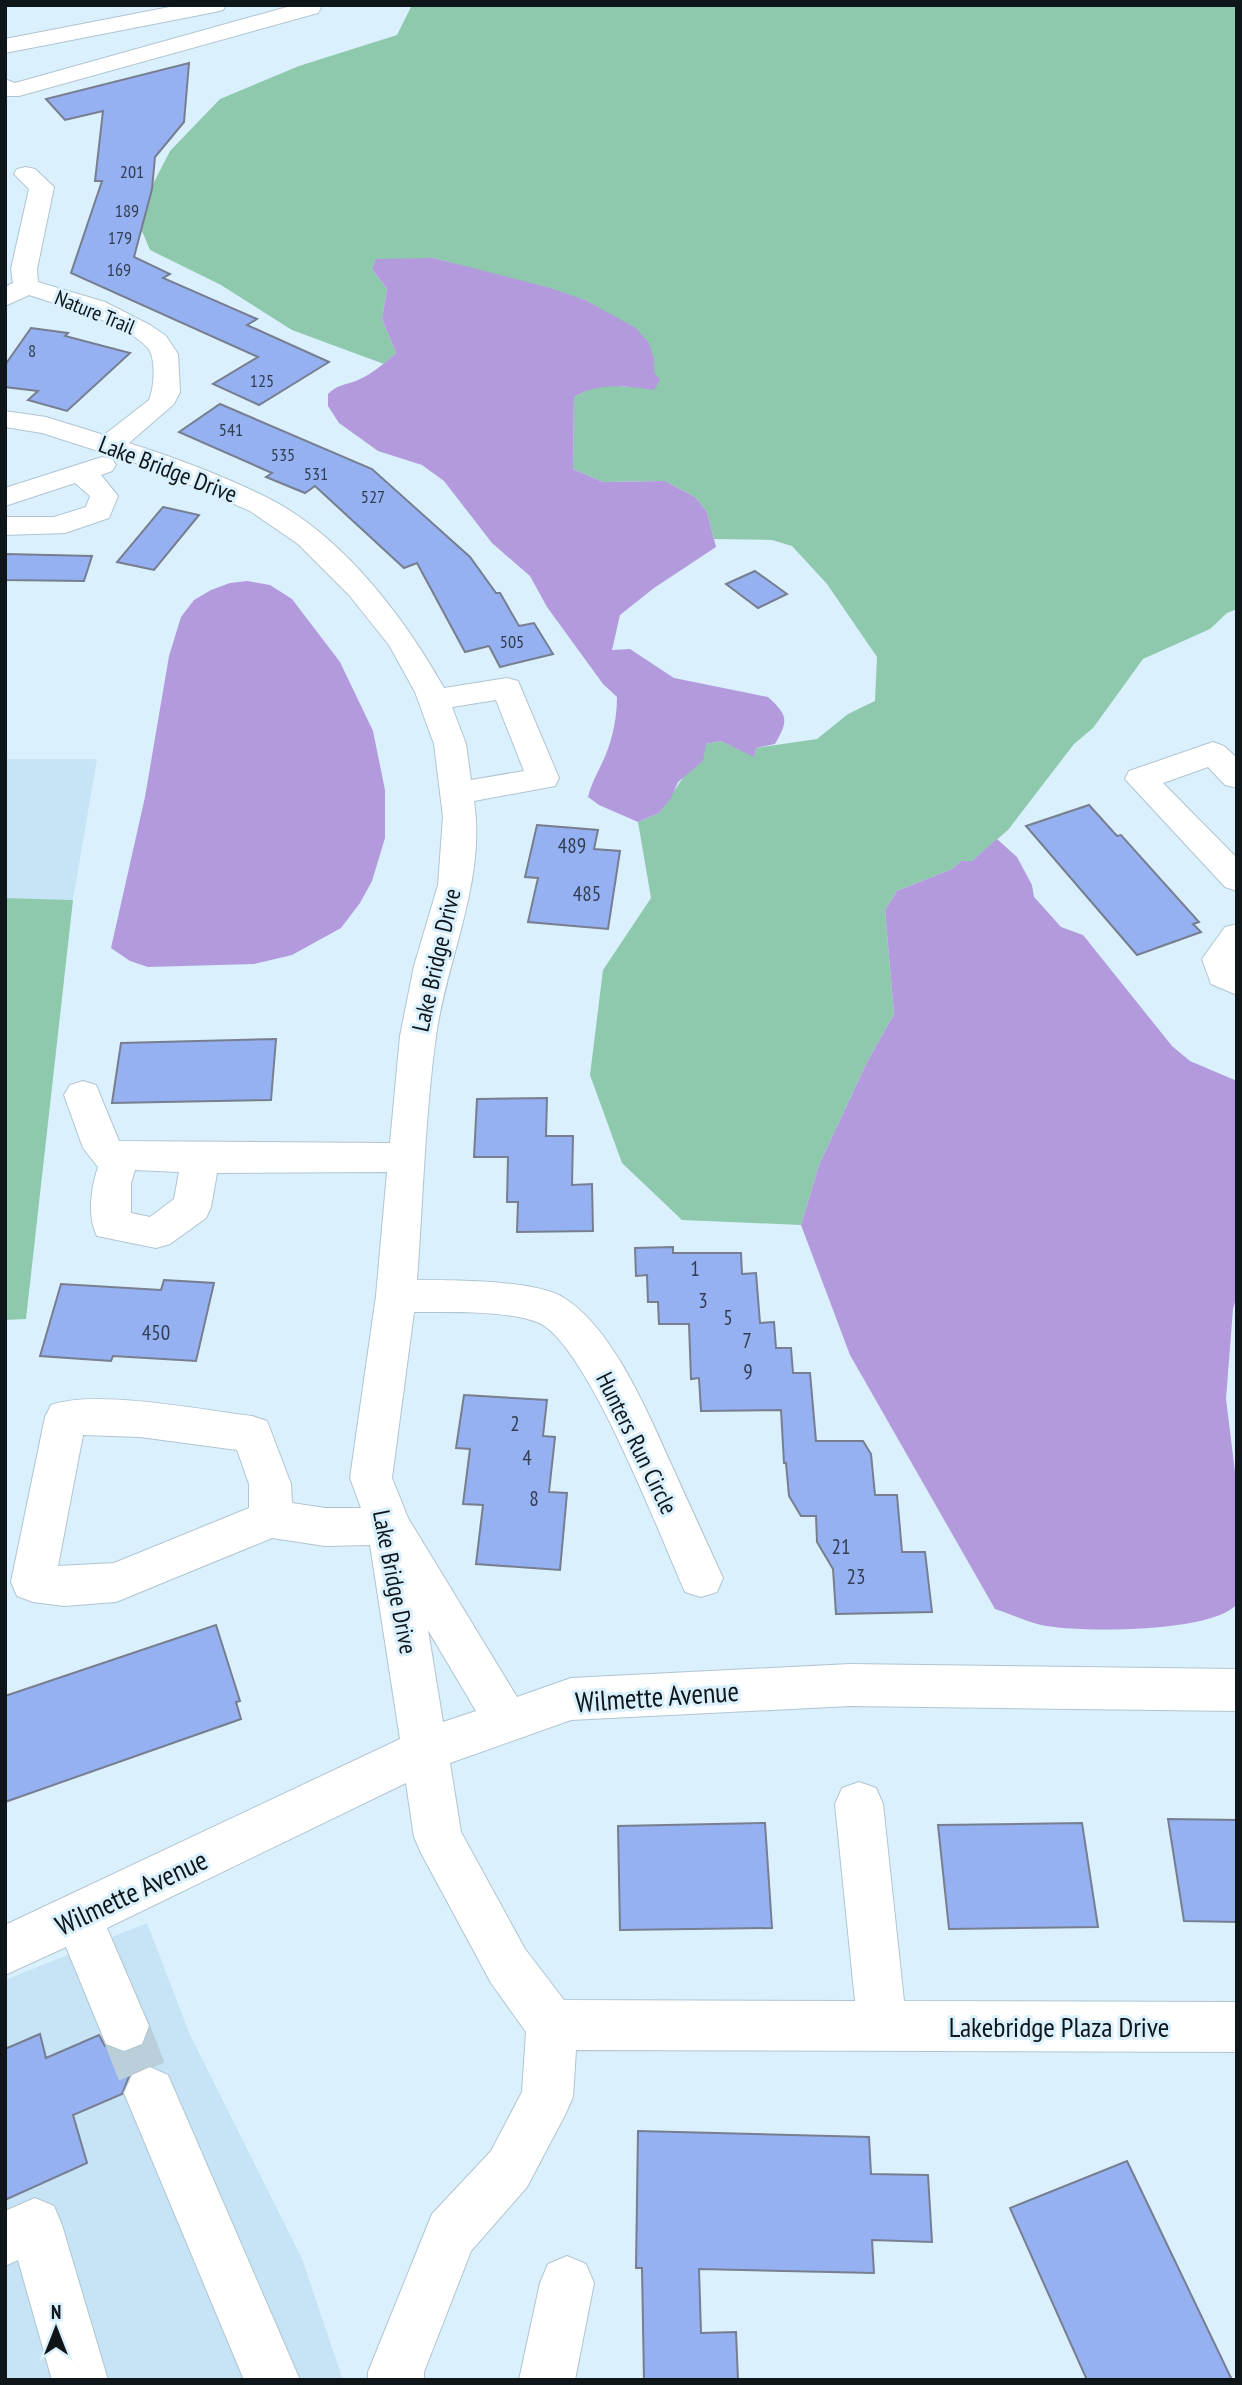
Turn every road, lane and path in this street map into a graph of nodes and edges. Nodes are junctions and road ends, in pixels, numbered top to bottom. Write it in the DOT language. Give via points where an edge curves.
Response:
graph roads {
  1 [pos="215,5"];
  2 [pos="305,5"];
  3 [pos="184,9"];
  4 [pos="190,43"];
  5 [pos="5,46"];
  6 [pos="5,86"];
  7 [pos="26,174"];
  8 [pos="16,292"];
  9 [pos="5,419"];
  10 [pos="116,447"];
  11 [pos="79,474"];
  12 [pos="5,497"];
  13 [pos="5,526"];
  14 [pos="433,700"];
  15 [pos="1237,777"];
  16 [pos="456,793"];
  17 [pos="1237,879"];
  18 [pos="1237,936"];
  19 [pos="1237,982"];
  20 [pos="83,1095"];
  21 [pos="408,1157"];
  22 [pos="201,1158"];
  23 [pos="118,1163"];
  24 [pos="396,1296"];
  25 [pos="271,1519"];
  26 [pos="388,1526"];
  27 [pos="702,1578"];
  28 [pos="1237,1690"];
  29 [pos="507,1721"];
  30 [pos="426,1751"];
  31 [pos="859,1804"];
  32 [pos="78,1918"];
  33 [pos="5,1951"];
  34 [pos="552,2025"];
  35 [pos="882,2025"];
  36 [pos="124,2026"];
  37 [pos="1237,2027"];
  38 [pos="150,2093"];
  39 [pos="5,2239"];
  40 [pos="567,2283"];
  41 [pos="80,2380"];
  42 [pos="272,2380"];
  43 [pos="396,2380"];
  44 [pos="547,2380"];
  1 -- 3 [label="street"];
  2 -- 4 [label="street" via="310,8"];
  3 -- 4 [label="street" via="174,27"];
  3 -- 5 [label="street"];
  4 -- 6 [label="street" via="10,91"];
  7 -- 8 [label="street" via="42,187"];
  8 -- 10 [label="street, Nature Trail" via="96,308 141,331 165,354 166,392 160,404"];
  9 -- 10 [label="street, Lake Bridge Drive" via="46,425"];
  10 -- 11 [label="street" via="110,463"];
  10 -- 14 [label="street, Lake Bridge Drive" via="260,505 308,538 360,589 402,641"];
  11 -- 12 [label="street"];
  11 -- 13 [label="street" via="104,496 99,512 64,526"];
  14 -- 16 [label="street, Lake Bridge Drive" via="450,744"];
  14 -- 16 [label="street" via="507,688 543,778"];
  15 -- 17 [label="street" via="1213,753 1141,779"];
  16 -- 21 [label="street, Lake Bridge Drive" via="460,817 455,885 418,1036"];
  18 -- 19 [label="street" via="1220,959 1224,975"];
  20 -- 23 [label="street" via="102,1148"];
  21 -- 22 [label="street"];
  21 -- 24 [label="street, Lake Bridge Drive"];
  22 -- 23 [label="street" via="121,1155"];
  22 -- 23 [label="street" via="192,1207 156,1233 111,1225 111,1183"];
  24 -- 26 [label="street, Lake Bridge Drive" via="371,1478"];
  24 -- 27 [label="street, Hunters Run Circle" via="476,1296 549,1308 574,1329 619,1395"];
  25 -- 25 [label="street" via="270,1484 252,1434 140,1419 66,1417 33,1582 64,1586 116,1582"];
  25 -- 26 [label="street" via="325,1527"];
  26 -- 29 [label="street"];
  26 -- 30 [label="street, Lake Bridge Drive"];
  28 -- 29 [label="street, Wilmette Avenue" via="850,1685 571,1699"];
  29 -- 30 [label="street, Wilmette Avenue"];
  30 -- 32 [label="street, Wilmette Avenue"];
  30 -- 34 [label="street" via="438,1837 508,1966"];
  31 -- 35 [label="street"];
  32 -- 33 [label="street, Wilmette Avenue"];
  32 -- 36 [label="street"];
  34 -- 35 [label="street, Lakebridge Plaza Drive"];
  34 -- 43 [label="street" via="547,2097 509,2169 451,2233"];
  35 -- 37 [label="street, Lakebridge Plaza Drive"];
  38 -- 42 [label="street"];
  39 -- 41 [label="street" via="35,2225"];
  40 -- 44 [label="street"];
}
